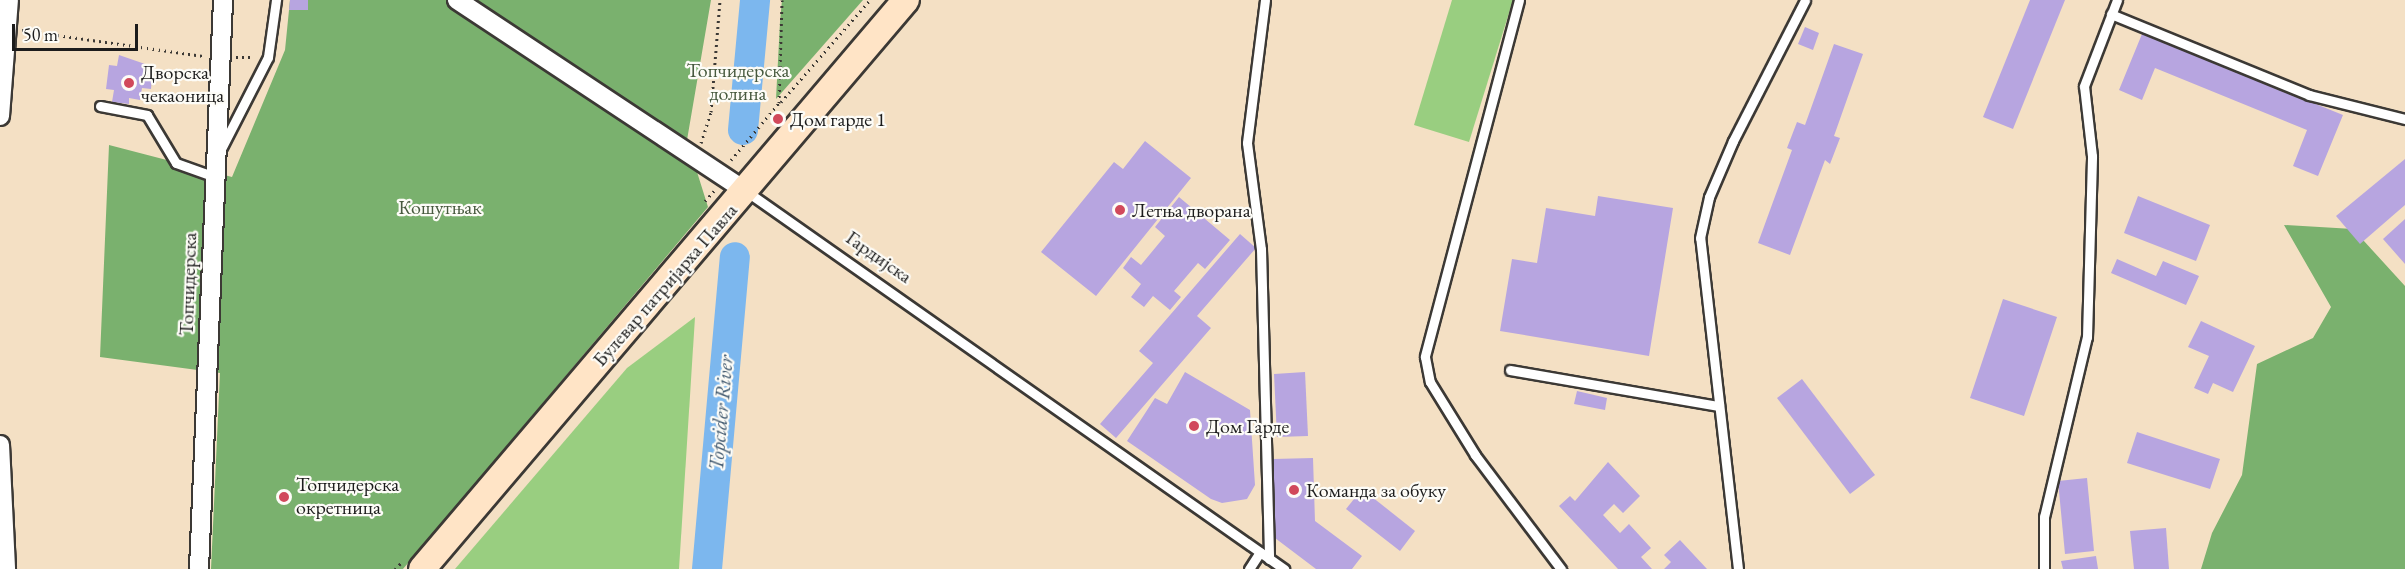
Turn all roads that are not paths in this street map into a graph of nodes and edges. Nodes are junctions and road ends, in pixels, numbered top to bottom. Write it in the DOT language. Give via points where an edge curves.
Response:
graph roads {
  1 [pos="223,0"];
  2 [pos="276,0"];
  3 [pos="457,0"];
  4 [pos="906,0"];
  5 [pos="1265,0"];
  6 [pos="1519,0"];
  7 [pos="1805,0"];
  8 [pos="2117,0"];
  9 [pos="5,14"];
  10 [pos="2111,14"];
  11 [pos="100,106"];
  12 [pos="0,116"];
  13 [pos="2405,119"];
  14 [pos="216,169"];
  15 [pos="746,191"];
  16 [pos="1510,370"];
  17 [pos="1719,406"];
  18 [pos="0,445"];
  19 [pos="1260,552"];
  20 [pos="1269,559"];
  21 [pos="6,569"];
  22 [pos="199,569"];
  23 [pos="422,569"];
  24 [pos="1249,569"];
  25 [pos="1284,569"];
  26 [pos="1561,569"];
  27 [pos="1738,569"];
  28 [pos="2044,569"];
  1 -- 14 [label="street, Топчидерска"];
  2 -- 14 [label="lane" via="268,57"];
  3 -- 15 [label="street, Гардијска"];
  4 -- 15 [label="main road, Булевар патријарха Павла"];
  5 -- 20 [label="lane" via="1247,143 1261,249"];
  6 -- 26 [label="lane" via="1425,357 1430,382 1475,455"];
  7 -- 17 [label="lane" via="1732,141 1704,216 1702,264"];
  8 -- 10 [label="lane"];
  9 -- 12 [label="street"];
  10 -- 13 [label="lane" via="2309,95"];
  10 -- 28 [label="lane" via="2085,86 2092,156 2087,337 2044,517"];
  11 -- 14 [label="lane" via="147,115 176,163"];
  14 -- 22 [label="street, Топчидерска"];
  15 -- 19 [label="lane, Гардијска"];
  15 -- 23 [label="main road, Булевар патријарха Павла"];
  16 -- 17 [label="lane"];
  17 -- 27 [label="lane"];
  18 -- 21 [label="street"];
  19 -- 20 [label="lane, Гардијска"];
  19 -- 24 [label="lane"];
  20 -- 25 [label="lane, Гардијска"];
}
